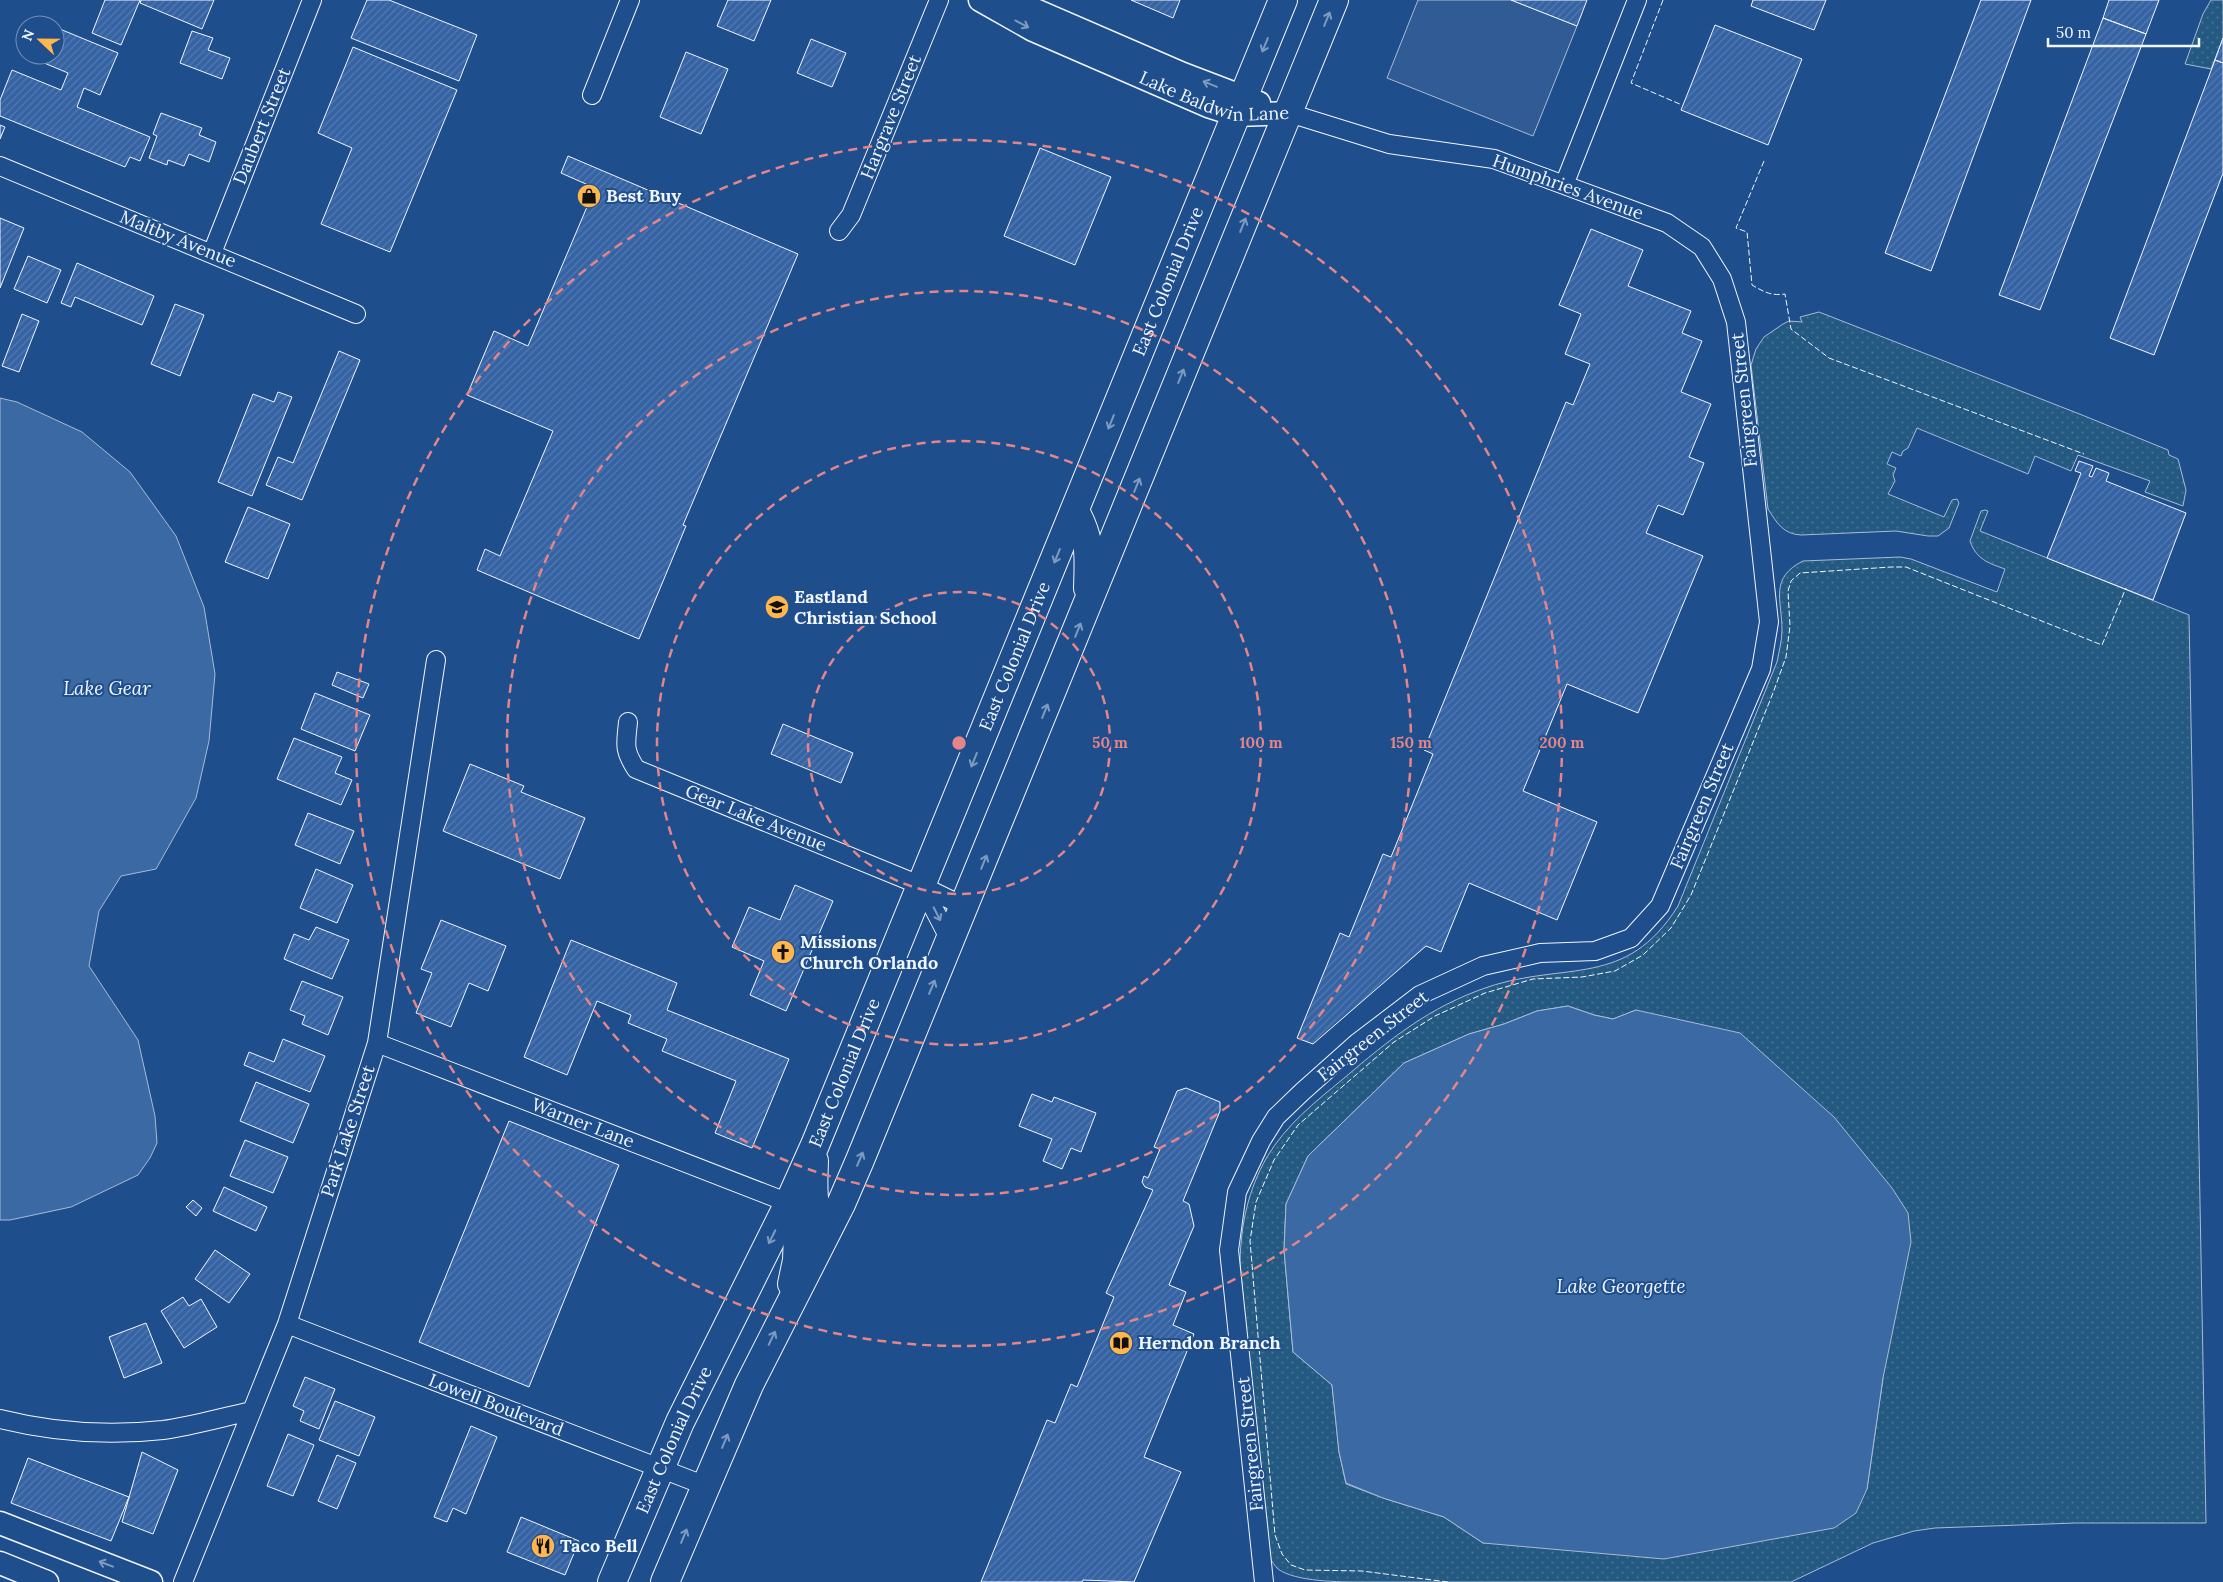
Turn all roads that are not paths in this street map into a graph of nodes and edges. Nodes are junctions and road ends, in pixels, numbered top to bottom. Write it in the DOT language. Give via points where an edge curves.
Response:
graph roads {
  1 [pos="312,0"];
  2 [pos="630,0"];
  3 [pos="939,0"];
  4 [pos="980,0"];
  5 [pos="1012,0"];
  6 [pos="1283,0"];
  7 [pos="1334,0"];
  8 [pos="1637,0"];
  9 [pos="592,95"];
  10 [pos="1240,106"];
  11 [pos="1288,113"];
  12 [pos="0,166"];
  13 [pos="1564,185"];
  14 [pos="839,231"];
  15 [pos="212,253"];
  16 [pos="356,314"];
  17 [pos="1736,322"];
  18 [pos="1075,511"];
  19 [pos="1088,605"];
  20 [pos="436,660"];
  21 [pos="628,722"];
  22 [pos="922,886"];
  23 [pos="965,907"];
  24 [pos="951,942"];
  25 [pos="376,1043"];
  26 [pos="815,1145"];
  27 [pos="789,1203"];
  28 [pos="826,1232"];
  29 [pos="788,1305"];
  30 [pos="287,1324"];
  31 [pos="252,1411"];
  32 [pos="0,1419"];
  33 [pos="660,1468"];
  34 [pos="706,1486"];
  35 [pos="0,1523"];
  36 [pos="0,1563"];
  37 [pos="38,1580"];
  38 [pos="151,1582"];
  39 [pos="183,1582"];
  40 [pos="612,1582"];
  41 [pos="665,1582"];
  42 [pos="1264,1582"];
  1 -- 15 [label="street, Daubert Street"];
  2 -- 9 [label="street"];
  3 -- 14 [label="street, Hargrave Street" via="851,215"];
  4 -- 10 [label="street, Lake Baldwin Lane, one-way" via="1033,30 1208,106"];
  10 -- 5 [label="street, Lake Baldwin Lane, one-way" via="1174,70"];
  6 -- 10 [label="highway, East Colonial Drive, one-way"];
  11 -- 7 [label="highway, one-way"];
  8 -- 13 [label="street"];
  10 -- 11 [label="street, Lake Baldwin Lane"];
  10 -- 18 [label="highway, East Colonial Drive, one-way"];
  11 -- 13 [label="street, Humphries Avenue" via="1389,144 1494,159"];
  19 -- 11 [label="highway, one-way"];
  12 -- 15 [label="street, Maltby Avenue"];
  13 -- 17 [label="street, Humphries Avenue" via="1667,223 1702,247 1722,279"];
  15 -- 16 [label="street, Maltby Avenue"];
  17 -- 42 [label="street, Fairgreen Street" via="1769,622 1761,668 1660,906 1631,938 1595,951 1540,954 1484,966 1420,995 1357,1043 1276,1117 1237,1192 1229,1250"];
  18 -- 19 [label="highway" via="1085,530 1089,550"];
  18 -- 22 [label="highway, East Colonial Drive, one-way"];
  23 -- 19 [label="highway, one-way"];
  20 -- 25 [label="street, Park Lake Street"];
  21 -- 22 [label="street, Gear Lake Avenue" via="627,756 636,768"];
  22 -- 23 [label="street, Gear Lake Avenue"];
  22 -- 24 [label="street, one-way"];
  22 -- 26 [label="highway, East Colonial Drive"];
  23 -- 24 [label="highway"];
  28 -- 24 [label="highway, one-way" via="860,1160"];
  25 -- 27 [label="street, Warner Lane"];
  25 -- 30 [label="street, Park Lake Street"];
  26 -- 27 [label="highway, East Colonial Drive"];
  26 -- 28 [label="highway" via="812,1197"];
  27 -- 29 [label="highway" via="798,1234 797,1260"];
  27 -- 33 [label="highway, East Colonial Drive, one-way"];
  28 -- 29 [label="highway"];
  34 -- 29 [label="highway, one-way" via="748,1385"];
  30 -- 31 [label="street, Park Lake Street"];
  30 -- 33 [label="street, Lowell Boulevard"];
  31 -- 32 [label="street" via="163,1430 96,1433"];
  31 -- 39 [label="street, Park Lake Street"];
  33 -- 34 [label="street, Lowell Boulevard"];
  33 -- 40 [label="highway, East Colonial Drive"];
  41 -- 34 [label="highway, one-way"];
  38 -- 35 [label="street, one-way"];
  36 -- 37 [label="street"];
}
